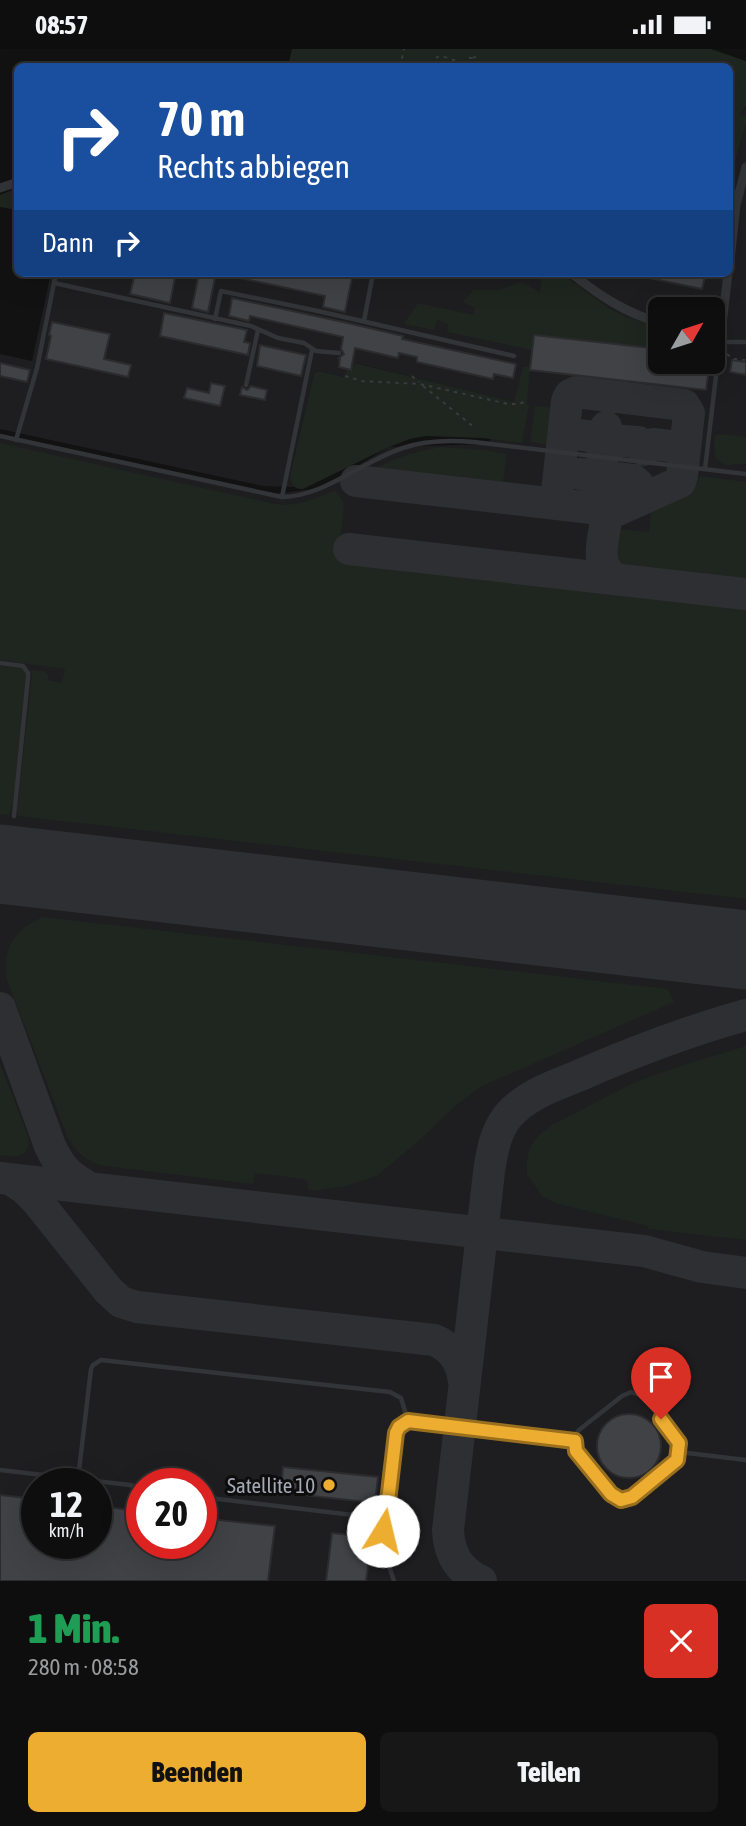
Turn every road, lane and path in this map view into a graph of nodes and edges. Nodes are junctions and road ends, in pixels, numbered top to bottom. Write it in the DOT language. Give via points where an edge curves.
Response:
graph roads {
  1 [pos="480,54"];
  2 [pos="436,63"];
  3 [pos="460,63"];
  4 [pos="472,63"];
  5 [pos="746,167"];
  6 [pos="733,232"];
  7 [pos="55,277"];
  8 [pos="372,277"];
  9 [pos="576,277"];
  10 [pos="727,277"];
  11 [pos="54,283"];
  12 [pos="724,297"];
  13 [pos="215,319"];
  14 [pos="648,319"];
  15 [pos="364,321"];
  16 [pos="258,330"];
  17 [pos="725,341"];
  18 [pos="746,342"];
  19 [pos="312,350"];
  20 [pos="339,352"];
  21 [pos="725,354"];
  22 [pos="514,356"];
  23 [pos="745,360"];
  24 [pos="716,375"];
  25 [pos="345,376"];
  26 [pos="412,376"];
  27 [pos="420,383"];
  28 [pos="246,385"];
  29 [pos="528,401"];
  30 [pos="475,428"];
  31 [pos="0,436"];
  32 [pos="16,440"];
  33 [pos="705,470"];
  34 [pos="746,474"];
  35 [pos="282,497"];
  36 [pos="0,663"];
  37 [pos="15,816"];
  38 [pos="408,1421"];
  39 [pos="575,1441"];
  40 [pos="679,1452"];
  41 [pos="746,1460"];
  42 [pos="79,1468"];
  43 [pos="0,1470"];
  44 [pos="21,1472"];
  45 [pos="217,1499"];
  46 [pos="382,1522"];
  47 [pos="394,1581"];
  1 -- 4 [label="path"];
  2 -- 3 [label="path" via="440,56"];
  5 -- 6 [label="street"];
  7 -- 11 [label="lane"];
  8 -- 15 [label="lane"];
  9 -- 14 [label="street" via="615,305"];
  10 -- 12 [label="street"];
  11 -- 13 [label="lane"];
  11 -- 32 [label="lane"];
  13 -- 15 [label="lane" via="221,291"];
  13 -- 16 [label="lane"];
  15 -- 22 [label="lane"];
  16 -- 19 [label="lane"];
  16 -- 28 [label="lane"];
  17 -- 18 [label="lane"];
  19 -- 20 [label="lane"];
  19 -- 35 [label="lane"];
  21 -- 23 [label="path"];
  24 -- 33 [label="lane"];
  25 -- 27 [label="path"];
  26 -- 27 [label="path"];
  27 -- 29 [label="path" via="508,404"];
  27 -- 30 [label="path"];
  31 -- 32 [label="lane"];
  32 -- 35 [label="lane"];
  33 -- 34 [label="lane"];
  33 -- 35 [label="lane" via="433,441 391,452 310,493"];
  36 -- 37 [label="lane" via="23,666 29,678"];
  38 -- 39 [label="lane"];
  38 -- 42 [label="lane" via="401,1398 390,1392 101,1360 91,1369"];
  38 -- 46 [label="lane" via="396,1433"];
  39 -- 40 [label="lane" via="576,1451 621,1500 632,1497 675,1464"];
  39 -- 40 [label="lane" via="579,1430 631,1392 644,1398 678,1440"];
  40 -- 41 [label="lane"];
  43 -- 44 [label="lane"];
  45 -- 46 [label="lane" via="374,1516"];
  46 -- 47 [label="lane"];
}
